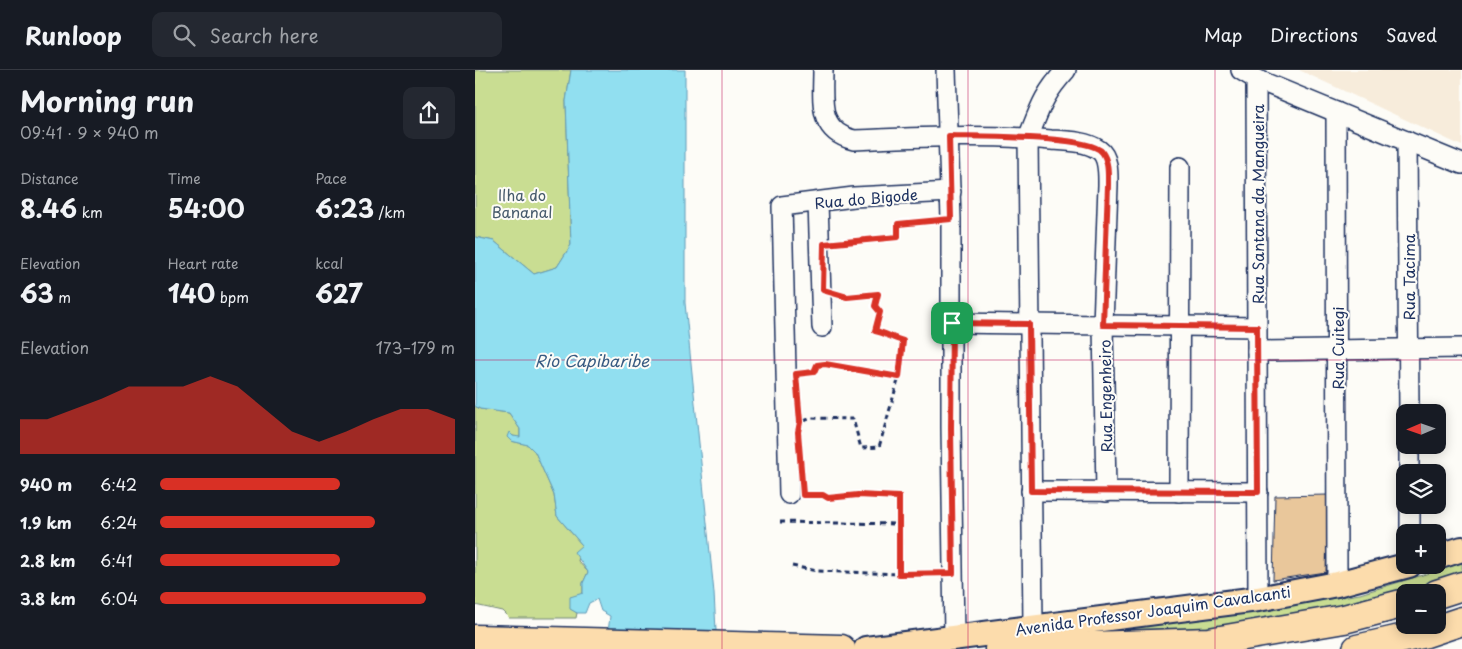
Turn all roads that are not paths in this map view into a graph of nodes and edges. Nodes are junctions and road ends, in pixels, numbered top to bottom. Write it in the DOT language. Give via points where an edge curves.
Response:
graph roads {
  1 [pos="823,70"];
  2 [pos="946,70"];
  3 [pos="1066,70"];
  4 [pos="1248,75"];
  5 [pos="1336,112"];
  6 [pos="949,136"];
  7 [pos="1028,138"];
  8 [pos="1407,141"];
  9 [pos="1462,164"];
  10 [pos="1180,167"];
  11 [pos="951,192"];
  12 [pos="818,202"];
  13 [pos="952,323"];
  14 [pos="1029,324"];
  15 [pos="1103,325"];
  16 [pos="1180,326"];
  17 [pos="822,327"];
  18 [pos="1257,327"];
  19 [pos="1462,348"];
  20 [pos="1409,349"];
  21 [pos="1337,350"];
  22 [pos="1257,351"];
  23 [pos="1409,404"];
  24 [pos="796,490"];
  25 [pos="1031,491"];
  26 [pos="1106,492"];
  27 [pos="1179,492"];
  28 [pos="1258,492"];
  29 [pos="1462,549"];
  30 [pos="1446,554"];
  31 [pos="1396,568"];
  32 [pos="1337,584"];
  33 [pos="1462,586"];
  34 [pos="1446,591"];
  35 [pos="1258,598"];
  36 [pos="1396,605"];
  37 [pos="1462,621"];
  38 [pos="1033,626"];
  39 [pos="954,636"];
  40 [pos="475,638"];
  41 [pos="841,649"];
  42 [pos="866,649"];
  43 [pos="999,649"];
  44 [pos="1357,649"];
  1 -- 6 [label="street" via="826,120 832,130 844,138"];
  2 -- 6 [label="street"];
  3 -- 7 [label="street" via="1040,104"];
  4 -- 5 [label="street"];
  4 -- 18 [label="street, Rua Santana da Mangueira"];
  5 -- 8 [label="street"];
  5 -- 21 [label="street, Rua Cuitegi"];
  6 -- 7 [label="street"];
  6 -- 11 [label="street"];
  7 -- 14 [label="street"];
  7 -- 15 [label="street, Rua Engenheiro" via="1090,145 1101,151 1107,165"];
  8 -- 9 [label="street"];
  8 -- 20 [label="street, Rua Tacima"];
  10 -- 16 [label="street"];
  11 -- 12 [label="street, Rua do Bigode"];
  11 -- 13 [label="street"];
  12 -- 17 [label="street"];
  12 -- 24 [label="street, Rua do Bigode" via="782,206"];
  13 -- 14 [label="street"];
  13 -- 39 [label="street"];
  14 -- 15 [label="street"];
  14 -- 25 [label="street"];
  15 -- 16 [label="street"];
  15 -- 26 [label="street, Rua Engenheiro"];
  16 -- 18 [label="street"];
  16 -- 27 [label="street"];
  18 -- 22 [label="street, Rua Santana da Mangueira"];
  19 -- 20 [label="street"];
  20 -- 21 [label="street"];
  20 -- 23 [label="street, Rua Tacima"];
  21 -- 22 [label="street"];
  21 -- 32 [label="street, Rua Cuitegi"];
  22 -- 28 [label="street, Rua Santana da Mangueira"];
  25 -- 26 [label="street"];
  25 -- 38 [label="street"];
  26 -- 27 [label="street"];
  27 -- 28 [label="street"];
  28 -- 35 [label="street, Rua Santana da Mangueira"];
  29 -- 30 [label="main road"];
  31 -- 32 [label="main road, Avenida Professor Joaquim Cavalcanti"];
  32 -- 35 [label="main road, Avenida Professor Joaquim Cavalcanti"];
  33 -- 34 [label="highway"];
  35 -- 38 [label="main road, Avenida Professor Joaquim Cavalcanti"];
  36 -- 43 [label="highway, Avenida Professor Joaquim Cavalcanti" via="1344,619 1209,642"];
  37 -- 44 [label="highway"];
  38 -- 39 [label="main road, Avenida Professor Joaquim Cavalcanti"];
  39 -- 42 [label="main road, Avenida Professor Joaquim Cavalcanti"];
  40 -- 41 [label="highway"];
}
